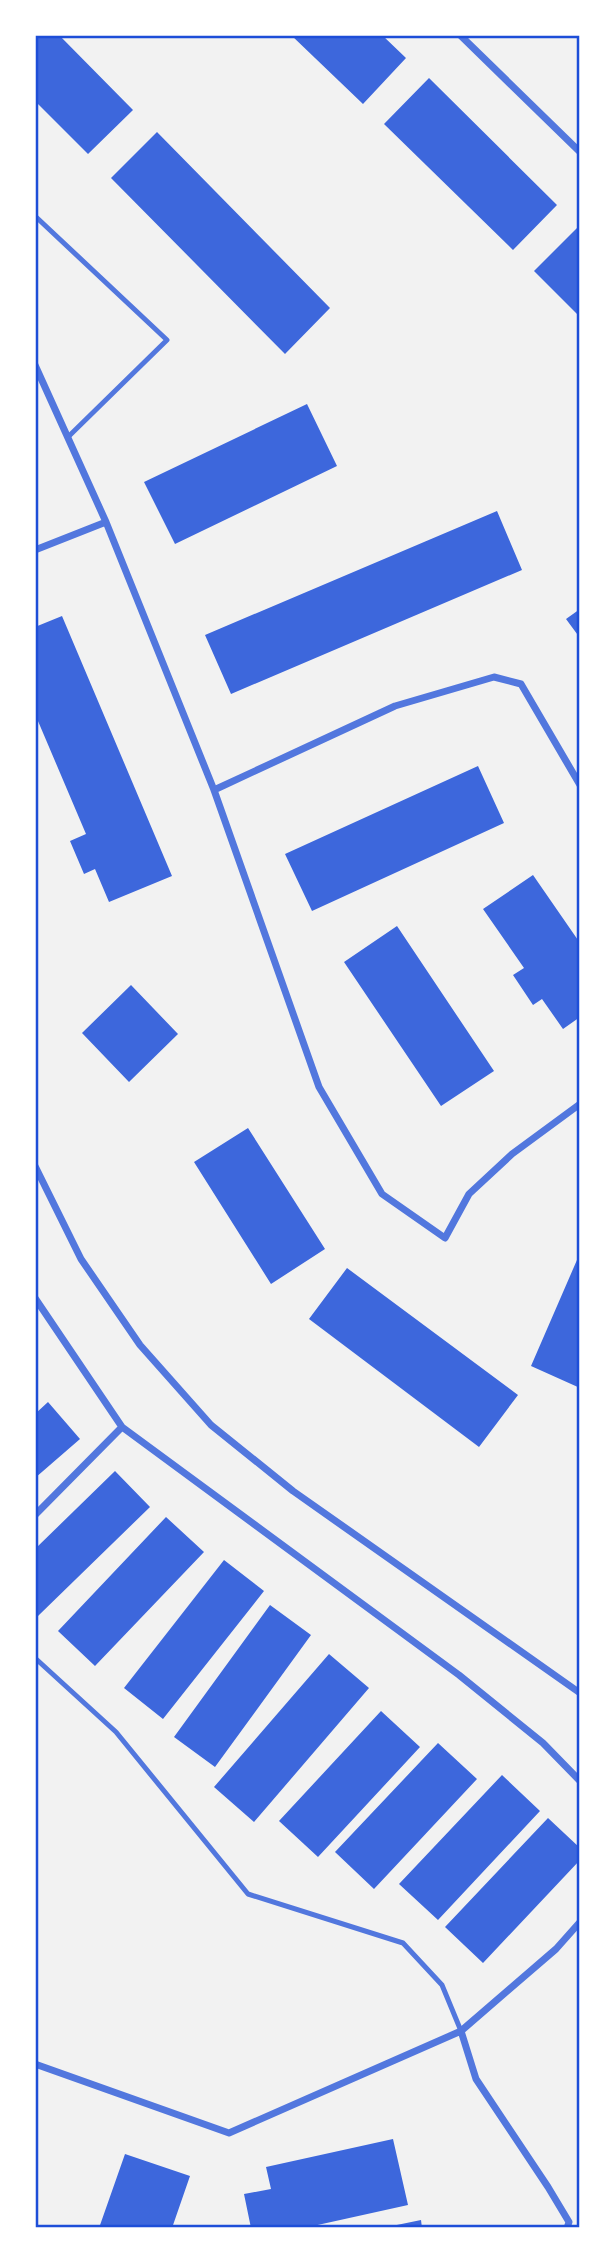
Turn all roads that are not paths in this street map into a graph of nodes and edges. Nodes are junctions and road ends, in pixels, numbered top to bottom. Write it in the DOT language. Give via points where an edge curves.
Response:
graph roads {
  1 [pos="460,35"];
  2 [pos="580,152"];
  3 [pos="35,216"];
  4 [pos="35,365"];
  5 [pos="68,437"];
  6 [pos="107,522"];
  7 [pos="35,550"];
  8 [pos="580,785"];
  9 [pos="214,790"];
  10 [pos="580,1104"];
  11 [pos="35,1166"];
  12 [pos="35,1298"];
  13 [pos="122,1427"];
  14 [pos="35,1515"];
  15 [pos="35,1658"];
  16 [pos="580,1693"];
  17 [pos="580,1781"];
  18 [pos="580,1922"];
  19 [pos="461,2031"];
  20 [pos="35,2064"];
  21 [pos="570,2226"];
  1 -- 2 [label="street"];
  3 -- 5 [label="lane" via="167,340"];
  4 -- 5 [label="street"];
  5 -- 6 [label="street"];
  6 -- 7 [label="street"];
  6 -- 9 [label="street"];
  8 -- 9 [label="street" via="520,684 494,677 395,706"];
  9 -- 10 [label="street" via="319,1087 382,1194 445,1238 469,1194 512,1154"];
  11 -- 16 [label="street" via="81,1259 140,1345 211,1425 293,1491"];
  12 -- 13 [label="street"];
  13 -- 14 [label="street"];
  13 -- 17 [label="street" via="459,1675 543,1743"];
  15 -- 19 [label="lane" via="116,1732 248,1894 403,1943 442,1984"];
  18 -- 19 [label="street" via="556,1949"];
  19 -- 20 [label="street" via="229,2133"];
  19 -- 21 [label="street" via="475,2079"];
}
